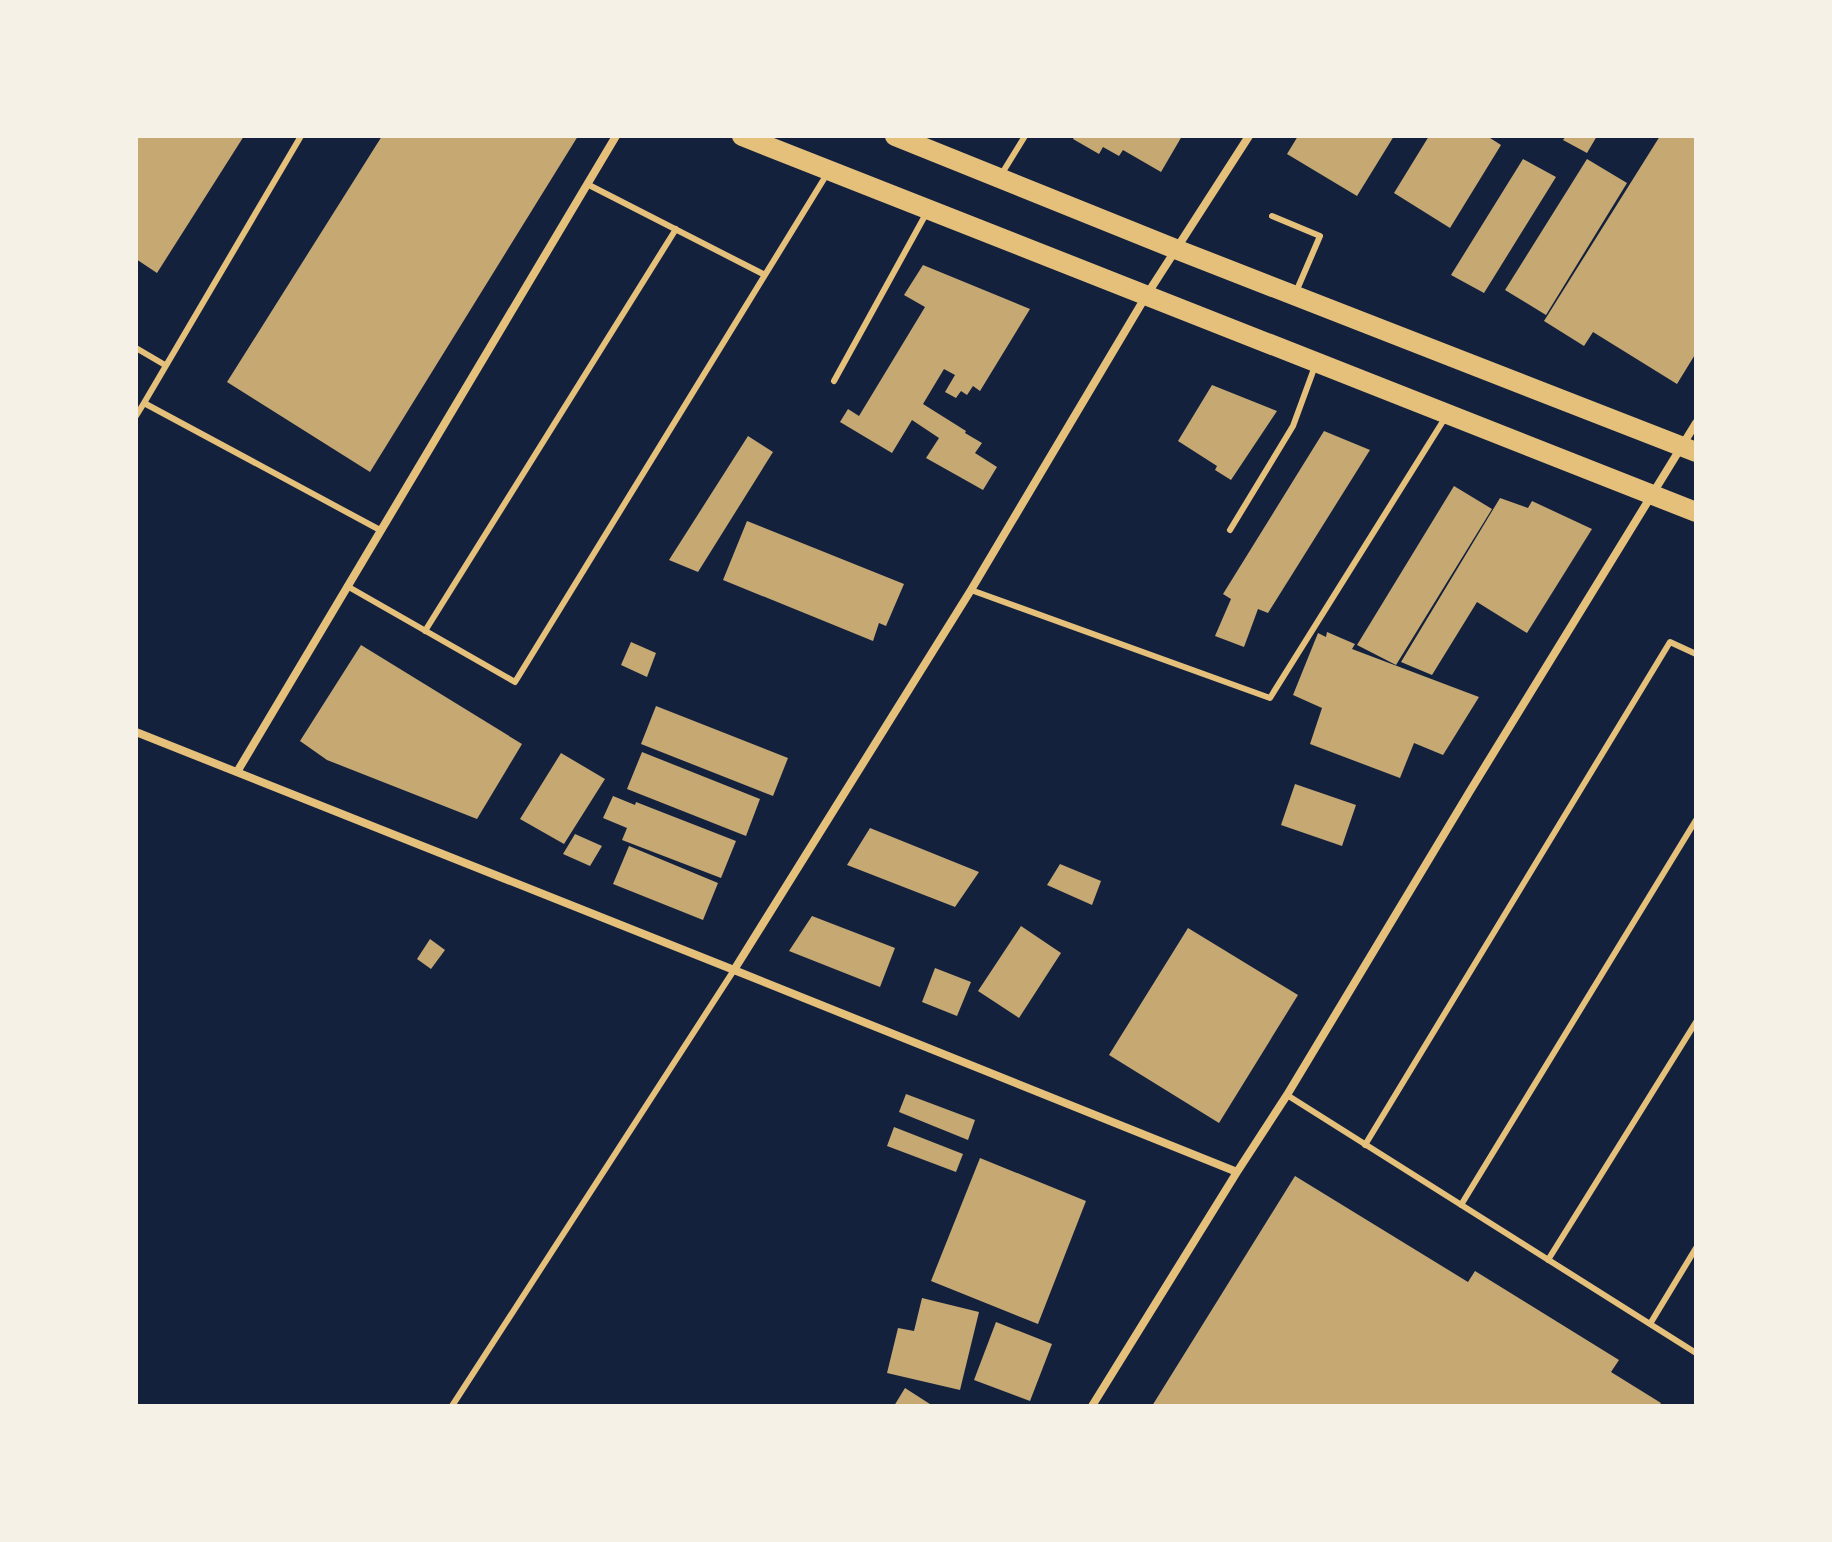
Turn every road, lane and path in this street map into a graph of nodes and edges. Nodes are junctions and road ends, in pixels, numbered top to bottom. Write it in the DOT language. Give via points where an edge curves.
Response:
graph roads {
  1 [pos="301,136"];
  2 [pos="616,136"];
  3 [pos="742,136"];
  4 [pos="895,136"];
  5 [pos="1025,136"];
  6 [pos="1249,136"];
  7 [pos="829,171"];
  8 [pos="1000,178"];
  9 [pos="587,184"];
  10 [pos="928,210"];
  11 [pos="1272,216"];
  12 [pos="676,229"];
  13 [pos="1178,250"];
  14 [pos="765,275"];
  15 [pos="1146,296"];
  16 [pos="1295,296"];
  17 [pos="136,348"];
  18 [pos="1316,363"];
  19 [pos="165,365"];
  20 [pos="834,381"];
  21 [pos="144,403"];
  22 [pos="1448,414"];
  23 [pos="136,416"];
  24 [pos="1696,423"];
  25 [pos="1688,449"];
  26 [pos="1651,494"];
  27 [pos="1696,512"];
  28 [pos="380,530"];
  29 [pos="1230,530"];
  30 [pos="347,586"];
  31 [pos="971,590"];
  32 [pos="425,631"];
  33 [pos="1696,654"];
  34 [pos="136,732"];
  35 [pos="237,772"];
  36 [pos="1696,820"];
  37 [pos="734,970"];
  38 [pos="1696,1022"];
  39 [pos="1287,1095"];
  40 [pos="1365,1145"];
  41 [pos="1237,1172"];
  42 [pos="1461,1205"];
  43 [pos="1696,1248"];
  44 [pos="1548,1260"];
  45 [pos="1650,1324"];
  46 [pos="1696,1353"];
  47 [pos="452,1406"];
  48 [pos="1092,1406"];
  1 -- 19 [label="lane"];
  2 -- 9 [label="street"];
  3 -- 7 [label="main road"];
  4 -- 8 [label="main road"];
  5 -- 8 [label="lane"];
  6 -- 13 [label="street"];
  7 -- 10 [label="main road"];
  7 -- 14 [label="lane"];
  8 -- 13 [label="main road"];
  9 -- 12 [label="lane"];
  9 -- 28 [label="street"];
  10 -- 15 [label="main road"];
  10 -- 20 [label="lane"];
  11 -- 16 [label="lane" via="1320,236"];
  12 -- 14 [label="lane"];
  12 -- 32 [label="lane"];
  13 -- 15 [label="street"];
  13 -- 16 [label="main road"];
  14 -- 32 [label="lane" via="515,682"];
  15 -- 18 [label="main road"];
  15 -- 31 [label="street"];
  16 -- 25 [label="main road"];
  17 -- 19 [label="lane"];
  18 -- 22 [label="main road"];
  18 -- 29 [label="lane" via="1293,426"];
  19 -- 21 [label="lane"];
  21 -- 23 [label="lane"];
  21 -- 28 [label="lane"];
  22 -- 26 [label="main road"];
  22 -- 31 [label="lane" via="1270,698"];
  24 -- 25 [label="street"];
  25 -- 26 [label="street"];
  26 -- 27 [label="main road"];
  26 -- 39 [label="street"];
  28 -- 30 [label="street"];
  30 -- 32 [label="lane"];
  30 -- 35 [label="street"];
  31 -- 37 [label="street"];
  33 -- 40 [label="lane" via="1670,642"];
  34 -- 35 [label="street"];
  35 -- 37 [label="street"];
  36 -- 42 [label="lane"];
  37 -- 41 [label="street"];
  37 -- 47 [label="lane"];
  38 -- 44 [label="lane"];
  39 -- 40 [label="lane"];
  39 -- 41 [label="street"];
  40 -- 42 [label="lane"];
  41 -- 48 [label="street"];
  42 -- 44 [label="lane"];
  43 -- 45 [label="lane"];
  44 -- 45 [label="lane"];
  45 -- 46 [label="lane"];
}
